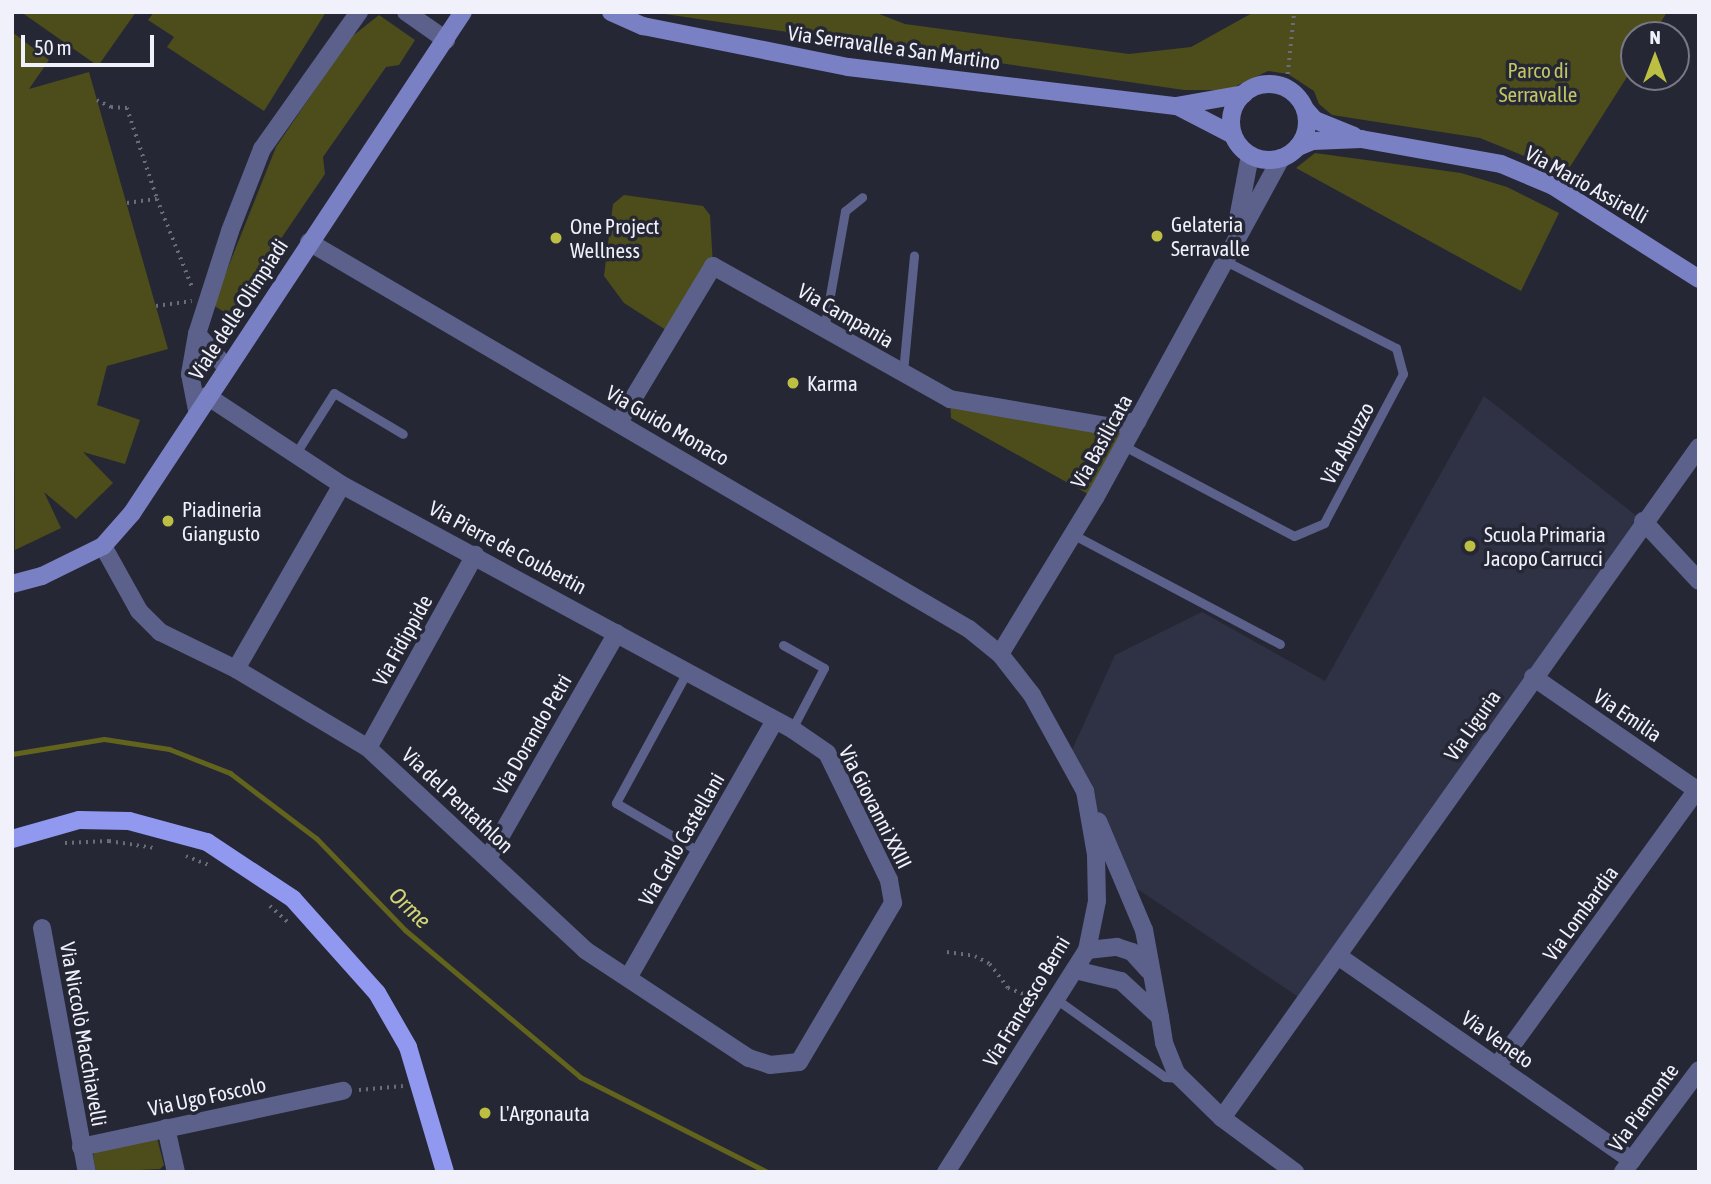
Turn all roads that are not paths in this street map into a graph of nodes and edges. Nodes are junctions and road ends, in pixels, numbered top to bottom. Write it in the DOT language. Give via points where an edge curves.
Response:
graph roads {
  1 [pos="359,12"];
  2 [pos="406,12"];
  3 [pos="463,12"];
  4 [pos="611,12"];
  5 [pos="446,40"];
  6 [pos="1244,94"];
  7 [pos="1176,106"];
  8 [pos="1305,109"];
  9 [pos="1233,135"];
  10 [pos="1361,139"];
  11 [pos="1298,147"];
  12 [pos="1250,155"];
  13 [pos="1281,158"];
  14 [pos="862,197"];
  15 [pos="309,242"];
  16 [pos="1233,245"];
  17 [pos="914,256"];
  18 [pos="1224,261"];
  19 [pos="1699,279"];
  20 [pos="824,329"];
  21 [pos="197,334"];
  22 [pos="226,367"];
  23 [pos="903,374"];
  24 [pos="202,403"];
  25 [pos="1138,421"];
  26 [pos="619,422"];
  27 [pos="403,434"];
  28 [pos="1124,446"];
  29 [pos="1699,447"];
  30 [pos="296,453"];
  31 [pos="342,485"];
  32 [pos="1643,521"];
  33 [pos="1074,535"];
  34 [pos="103,546"];
  35 [pos="475,555"];
  36 [pos="1699,581"];
  37 [pos="12,584"];
  38 [pos="617,633"];
  39 [pos="1280,644"];
  40 [pos="783,645"];
  41 [pos="1000,654"];
  42 [pos="236,670"];
  43 [pos="687,672"];
  44 [pos="1533,677"];
  45 [pos="774,722"];
  46 [pos="792,729"];
  47 [pos="368,748"];
  48 [pos="1698,788"];
  49 [pos="1085,791"];
  50 [pos="12,839"];
  51 [pos="700,852"];
  52 [pos="488,858"];
  53 [pos="41,928"];
  54 [pos="1087,950"];
  55 [pos="1338,956"];
  56 [pos="1075,970"];
  57 [pos="1149,971"];
  58 [pos="628,978"];
  59 [pos="1056,999"];
  60 [pos="1160,1017"];
  61 [pos="799,1062"];
  62 [pos="1497,1066"];
  63 [pos="1699,1070"];
  64 [pos="1182,1079"];
  65 [pos="343,1091"];
  66 [pos="1222,1118"];
  67 [pos="166,1128"];
  68 [pos="81,1147"];
  69 [pos="1628,1166"];
  70 [pos="87,1172"];
  71 [pos="176,1172"];
  72 [pos="445,1172"];
  73 [pos="946,1172"];
  74 [pos="1295,1172"];
  1 -- 21 [label="street" via="262,149 204,303"];
  2 -- 5 [label="street"];
  3 -- 5 [label="street, Viale delle Olimpiadi"];
  4 -- 7 [label="street, Via Serravalle a San Martino" via="643,26 848,67"];
  5 -- 15 [label="street, Viale delle Olimpiadi"];
  6 -- 7 [label="street"];
  6 -- 8 [label="street" via="1265,85 1286,88"];
  6 -- 9 [label="street" via="1232,112"];
  7 -- 9 [label="street"];
  8 -- 10 [label="street" via="1315,120"];
  8 -- 11 [label="street" via="1306,129"];
  9 -- 12 [label="street"];
  10 -- 11 [label="street" via="1312,141"];
  10 -- 19 [label="street, Via Mario Assirelli" via="1458,153 1523,172 1604,217"];
  11 -- 13 [label="street"];
  12 -- 13 [label="street"];
  12 -- 16 [label="street, Via Basilicata"];
  13 -- 16 [label="street, Via Basilicata"];
  14 -- 20 [label="lane" via="845,211"];
  15 -- 22 [label="street, Viale delle Olimpiadi"];
  15 -- 26 [label="street, Via Guido Monaco"];
  16 -- 18 [label="street, Via Basilicata"];
  17 -- 23 [label="lane"];
  18 -- 25 [label="street, Via Basilicata"];
  18 -- 28 [label="lane, Via Abruzzo" via="1395,348 1404,374 1324,523 1294,536"];
  20 -- 23 [label="street, Via Campania"];
  20 -- 26 [label="street, Via Campania" via="713,265"];
  21 -- 22 [label="street"];
  21 -- 24 [label="street" via="190,374"];
  22 -- 24 [label="street, Viale delle Olimpiadi"];
  23 -- 25 [label="street, Via Campania" via="950,399 999,410 1105,426"];
  24 -- 30 [label="street, Via Pierre de Coubertin"];
  24 -- 34 [label="street, Viale delle Olimpiadi" via="132,513"];
  25 -- 28 [label="street, Via Basilicata"];
  26 -- 41 [label="street, Via Guido Monaco" via="969,629"];
  27 -- 30 [label="lane" via="334,393"];
  28 -- 33 [label="street, Via Basilicata"];
  29 -- 32 [label="street, Via Liguria"];
  30 -- 31 [label="street, Via Pierre de Coubertin"];
  31 -- 35 [label="street, Via Pierre de Coubertin"];
  31 -- 42 [label="street"];
  32 -- 36 [label="street"];
  32 -- 44 [label="street, Via Liguria"];
  33 -- 39 [label="lane"];
  33 -- 41 [label="street, Via Basilicata"];
  34 -- 37 [label="street, Viale delle Olimpiadi" via="42,576"];
  34 -- 42 [label="street, Via del Pentathlon" via="139,611 160,632"];
  35 -- 38 [label="street, Via Pierre de Coubertin"];
  35 -- 47 [label="street, Via Fidippide"];
  38 -- 43 [label="street, Via Pierre de Coubertin"];
  38 -- 52 [label="street, Via Dorando Petri"];
  40 -- 46 [label="lane" via="824,668"];
  41 -- 49 [label="street, Via Francesco Berni" via="1032,695"];
  42 -- 47 [label="street, Via del Pentathlon"];
  43 -- 45 [label="street, Via Pierre de Coubertin"];
  43 -- 51 [label="lane" via="616,803"];
  44 -- 48 [label="street, Via Emilia"];
  44 -- 55 [label="street, Via Liguria"];
  45 -- 46 [label="street, Via Pierre de Coubertin"];
  45 -- 51 [label="street, Via Carlo Castellani"];
  46 -- 61 [label="street, Via Giovanni XXIII" via="827,753 890,880 892,903"];
  47 -- 52 [label="street, Via del Pentathlon"];
  48 -- 62 [label="street, Via Lombardia"];
  49 -- 54 [label="street, Via Francesco Berni" via="1096,855 1097,901"];
  49 -- 57 [label="street" via="1144,930"];
  50 -- 72 [label="main road" via="79,820 129,821 207,842 293,899 377,993 408,1047"];
  51 -- 58 [label="street, Via Carlo Castellani"];
  52 -- 58 [label="street, Via del Pentathlon" via="585,950"];
  53 -- 68 [label="street, Via Niccolò Macchiavelli"];
  54 -- 56 [label="street, Via Francesco Berni"];
  54 -- 57 [label="street" via="1117,947 1132,952"];
  55 -- 62 [label="street, Via Veneto"];
  55 -- 66 [label="street, Via Liguria"];
  56 -- 59 [label="street, Via Francesco Berni"];
  56 -- 60 [label="street" via="1121,981"];
  57 -- 60 [label="street"];
  58 -- 61 [label="street, Via del Pentathlon" via="750,1058 770,1065"];
  59 -- 64 [label="lane" via="1165,1077"];
  59 -- 73 [label="street, Via Francesco Berni"];
  60 -- 64 [label="street" via="1168,1058"];
  62 -- 69 [label="street, Via Veneto"];
  63 -- 69 [label="street, Via Piemonte"];
  64 -- 66 [label="street"];
  65 -- 67 [label="street, Via Ugo Foscolo"];
  66 -- 74 [label="street"];
  67 -- 68 [label="street, Via Ugo Foscolo"];
  67 -- 71 [label="street"];
  68 -- 70 [label="street, Via Niccolò Macchiavelli"];
}
